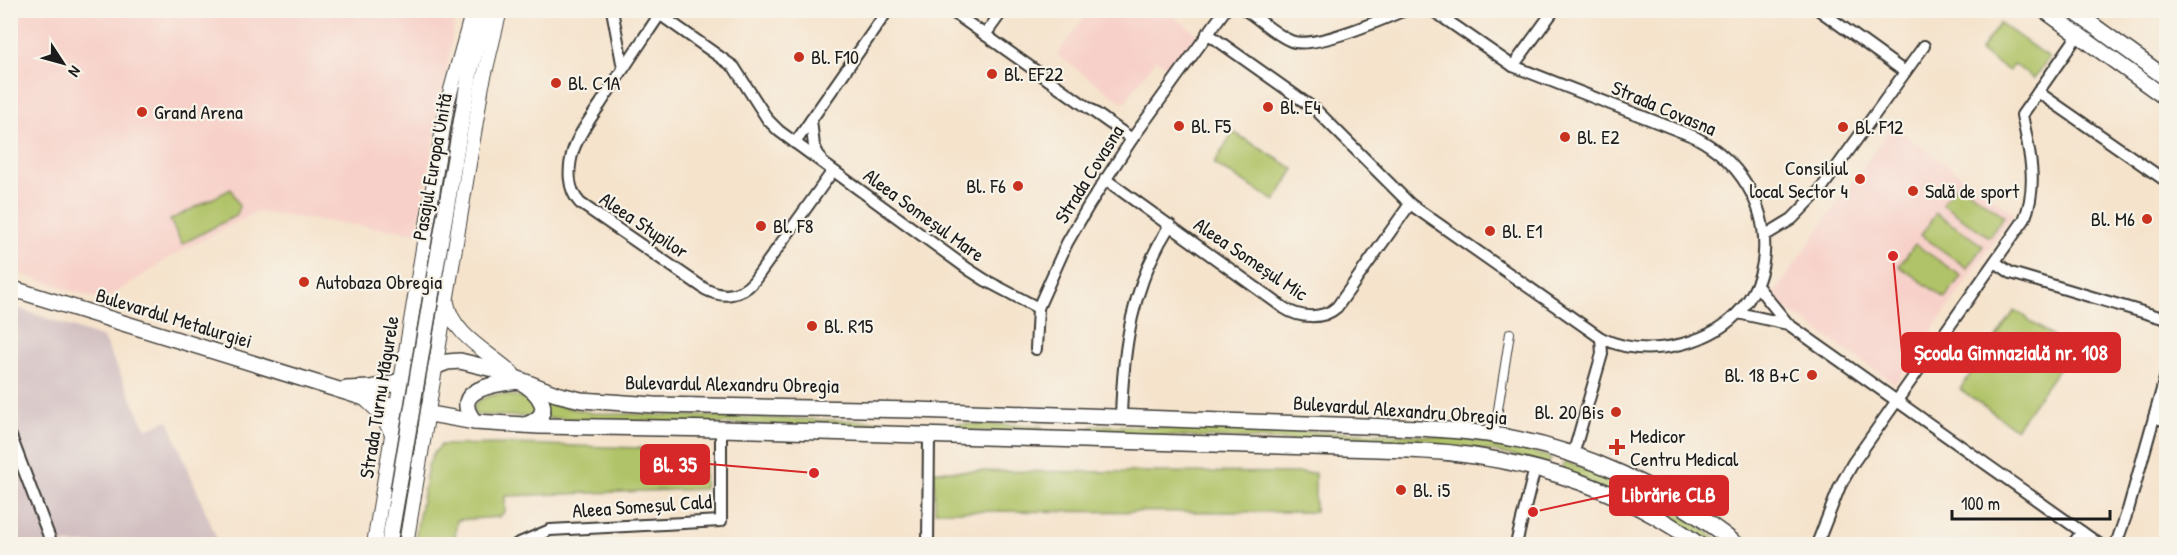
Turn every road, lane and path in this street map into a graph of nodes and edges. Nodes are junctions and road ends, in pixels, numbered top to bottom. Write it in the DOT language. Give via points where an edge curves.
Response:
graph roads {
  1 [pos="473,10"];
  2 [pos="487,10"];
  3 [pos="500,10"];
  4 [pos="612,10"];
  5 [pos="888,10"];
  6 [pos="950,10"];
  7 [pos="1003,10"];
  8 [pos="1225,10"];
  9 [pos="1245,10"];
  10 [pos="1405,10"];
  11 [pos="1432,10"];
  12 [pos="1554,10"];
  13 [pos="1819,10"];
  14 [pos="2044,10"];
  15 [pos="2072,10"];
  16 [pos="658,12"];
  17 [pos="1207,33"];
  18 [pos="2078,34"];
  19 [pos="985,35"];
  20 [pos="1924,46"];
  21 [pos="1513,66"];
  22 [pos="623,69"];
  23 [pos="1905,72"];
  24 [pos="2166,78"];
  25 [pos="2038,92"];
  26 [pos="2166,98"];
  27 [pos="811,120"];
  28 [pos="1132,139"];
  29 [pos="795,144"];
  30 [pos="828,169"];
  31 [pos="1105,179"];
  32 [pos="2166,181"];
  33 [pos="1410,204"];
  34 [pos="1170,225"];
  35 [pos="1764,236"];
  36 [pos="1995,262"];
  37 [pos="1757,286"];
  38 [pos="10,288"];
  39 [pos="447,303"];
  40 [pos="1038,308"];
  41 [pos="1738,313"];
  42 [pos="2166,319"];
  43 [pos="1788,324"];
  44 [pos="1510,333"];
  45 [pos="1601,338"];
  46 [pos="1036,349"];
  47 [pos="436,366"];
  48 [pos="2166,375"];
  49 [pos="401,380"];
  50 [pos="519,381"];
  51 [pos="325,387"];
  52 [pos="365,399"];
  53 [pos="1896,401"];
  54 [pos="397,408"];
  55 [pos="428,414"];
  56 [pos="1071,415"];
  57 [pos="1121,417"];
  58 [pos="2154,417"];
  59 [pos="2166,421"];
  60 [pos="474,422"];
  61 [pos="524,425"];
  62 [pos="721,429"];
  63 [pos="10,434"];
  64 [pos="392,434"];
  65 [pos="1494,435"];
  66 [pos="929,436"];
  67 [pos="1070,440"];
  68 [pos="1573,455"];
  69 [pos="1535,468"];
  70 [pos="2082,532"];
  71 [pos="536,539"];
  72 [pos="52,544"];
  73 [pos="374,544"];
  74 [pos="389,544"];
  75 [pos="406,544"];
  76 [pos="516,544"];
  77 [pos="928,544"];
  78 [pos="1516,544"];
  79 [pos="1698,544"];
  80 [pos="1736,544"];
  81 [pos="1817,544"];
  82 [pos="2073,544"];
  83 [pos="2099,544"];
  84 [pos="2116,544"];
  1 -- 49 [label="street, Strada Turnu Măgurele" via="447,104"];
  2 -- 74 [label="main road, Pasajul Europa Unită, bridge" via="470,71"];
  3 -- 39 [label="street" via="482,85"];
  4 -- 22 [label="street"];
  5 -- 27 [label="street"];
  6 -- 19 [label="street"];
  7 -- 19 [label="street"];
  8 -- 17 [label="street, Strada Covasna"];
  9 -- 10 [label="street" via="1285,39 1301,43 1321,41"];
  11 -- 21 [label="street, Strada Covasna"];
  12 -- 21 [label="street"];
  13 -- 23 [label="street"];
  14 -- 18 [label="main road"];
  15 -- 24 [label="main road"];
  16 -- 22 [label="street, Aleea Stupilor"];
  16 -- 29 [label="street" via="734,67 768,120"];
  17 -- 28 [label="street, Strada Covasna"];
  17 -- 33 [label="street, Strada Covasna" via="1316,110"];
  18 -- 25 [label="street"];
  18 -- 26 [label="main road"];
  19 -- 28 [label="street"];
  20 -- 23 [label="street"];
  21 -- 35 [label="street, Strada Covasna" via="1665,124 1714,148 1750,188"];
  22 -- 30 [label="street, Aleea Stupilor" via="574,147 572,190 580,203 714,294 733,295 751,285"];
  23 -- 35 [label="street" via="1816,195 1792,219"];
  25 -- 32 [label="street"];
  25 -- 36 [label="street" via="2022,115 2032,177 2031,201 2024,219"];
  27 -- 29 [label="street"];
  27 -- 30 [label="street" via="814,146"];
  28 -- 31 [label="street, Strada Covasna"];
  29 -- 30 [label="street, Aleea Someșul Mare"];
  30 -- 40 [label="street, Aleea Someșul Mare" via="976,275"];
  31 -- 34 [label="street, Aleea Someșul Mic"];
  31 -- 40 [label="street, Strada Covasna" via="1067,243"];
  33 -- 34 [label="street, Aleea Someșul Mic" via="1337,307 1315,315 1296,315"];
  33 -- 45 [label="street, Strada Covasna"];
  34 -- 57 [label="street" via="1146,269 1132,315 1124,356"];
  35 -- 37 [label="street, Strada Covasna" via="1763,269"];
  36 -- 42 [label="street" via="2011,273"];
  36 -- 53 [label="street"];
  37 -- 41 [label="street, Strada Covasna"];
  37 -- 43 [label="street"];
  38 -- 51 [label="main road, Bulevardul Metalurgiei"];
  39 -- 47 [label="street"];
  39 -- 50 [label="street" via="467,337"];
  40 -- 46 [label="street, Strada Covasna"];
  41 -- 43 [label="street"];
  41 -- 45 [label="street, Strada Covasna" via="1714,332 1672,346 1638,348"];
  43 -- 53 [label="street"];
  44 -- 65 [label="street"];
  45 -- 68 [label="street" via="1602,354"];
  47 -- 49 [label="main road, Bulevardul Alexandru Obregia"];
  47 -- 50 [label="main road, Bulevardul Alexandru Obregia" via="460,361 493,369"];
  47 -- 55 [label="street"];
  48 -- 58 [label="street"];
  49 -- 51 [label="main road, Bulevardul Metalurgiei" via="360,389"];
  49 -- 54 [label="street, Strada Turnu Măgurele"];
  50 -- 56 [label="main road, Bulevardul Alexandru Obregia" via="581,400 654,405"];
  50 -- 60 [label="main road" via="477,389 467,406"];
  50 -- 61 [label="main road" via="537,394 543,405 540,418"];
  51 -- 52 [label="main road, Bulevardul Metalurgiei"];
  52 -- 54 [label="main road, Bulevardul Metalurgiei"];
  52 -- 64 [label="street" via="386,420"];
  53 -- 70 [label="street"];
  53 -- 81 [label="street" via="1847,472"];
  54 -- 55 [label="main road, Bulevardul Alexandru Obregia"];
  54 -- 64 [label="street, Strada Turnu Măgurele"];
  55 -- 60 [label="main road, Bulevardul Alexandru Obregia"];
  55 -- 75 [label="street"];
  56 -- 57 [label="main road, Bulevardul Alexandru Obregia"];
  56 -- 67 [label="main road"];
  57 -- 65 [label="main road, Bulevardul Alexandru Obregia" via="1420,428"];
  58 -- 59 [label="street"];
  58 -- 84 [label="street"];
  60 -- 61 [label="main road, Bulevardul Alexandru Obregia"];
  61 -- 62 [label="main road, Bulevardul Alexandru Obregia"];
  62 -- 66 [label="main road, Bulevardul Alexandru Obregia"];
  62 -- 71 [label="street, Aleea Someșul Cald" via="721,521 550,530"];
  63 -- 72 [label="street"];
  64 -- 73 [label="street, Strada Turnu Măgurele"];
  65 -- 68 [label="main road, Bulevardul Alexandru Obregia"];
  66 -- 67 [label="main road, Bulevardul Alexandru Obregia"];
  66 -- 77 [label="street"];
  67 -- 69 [label="main road, Bulevardul Alexandru Obregia" via="1420,451 1490,458"];
  68 -- 80 [label="main road, Bulevardul Alexandru Obregia" via="1663,494"];
  69 -- 78 [label="street"];
  69 -- 79 [label="main road, Bulevardul Alexandru Obregia" via="1631,504"];
  70 -- 82 [label="street"];
  70 -- 83 [label="street"];
  71 -- 76 [label="street, Aleea Someșul Cald"];
}
